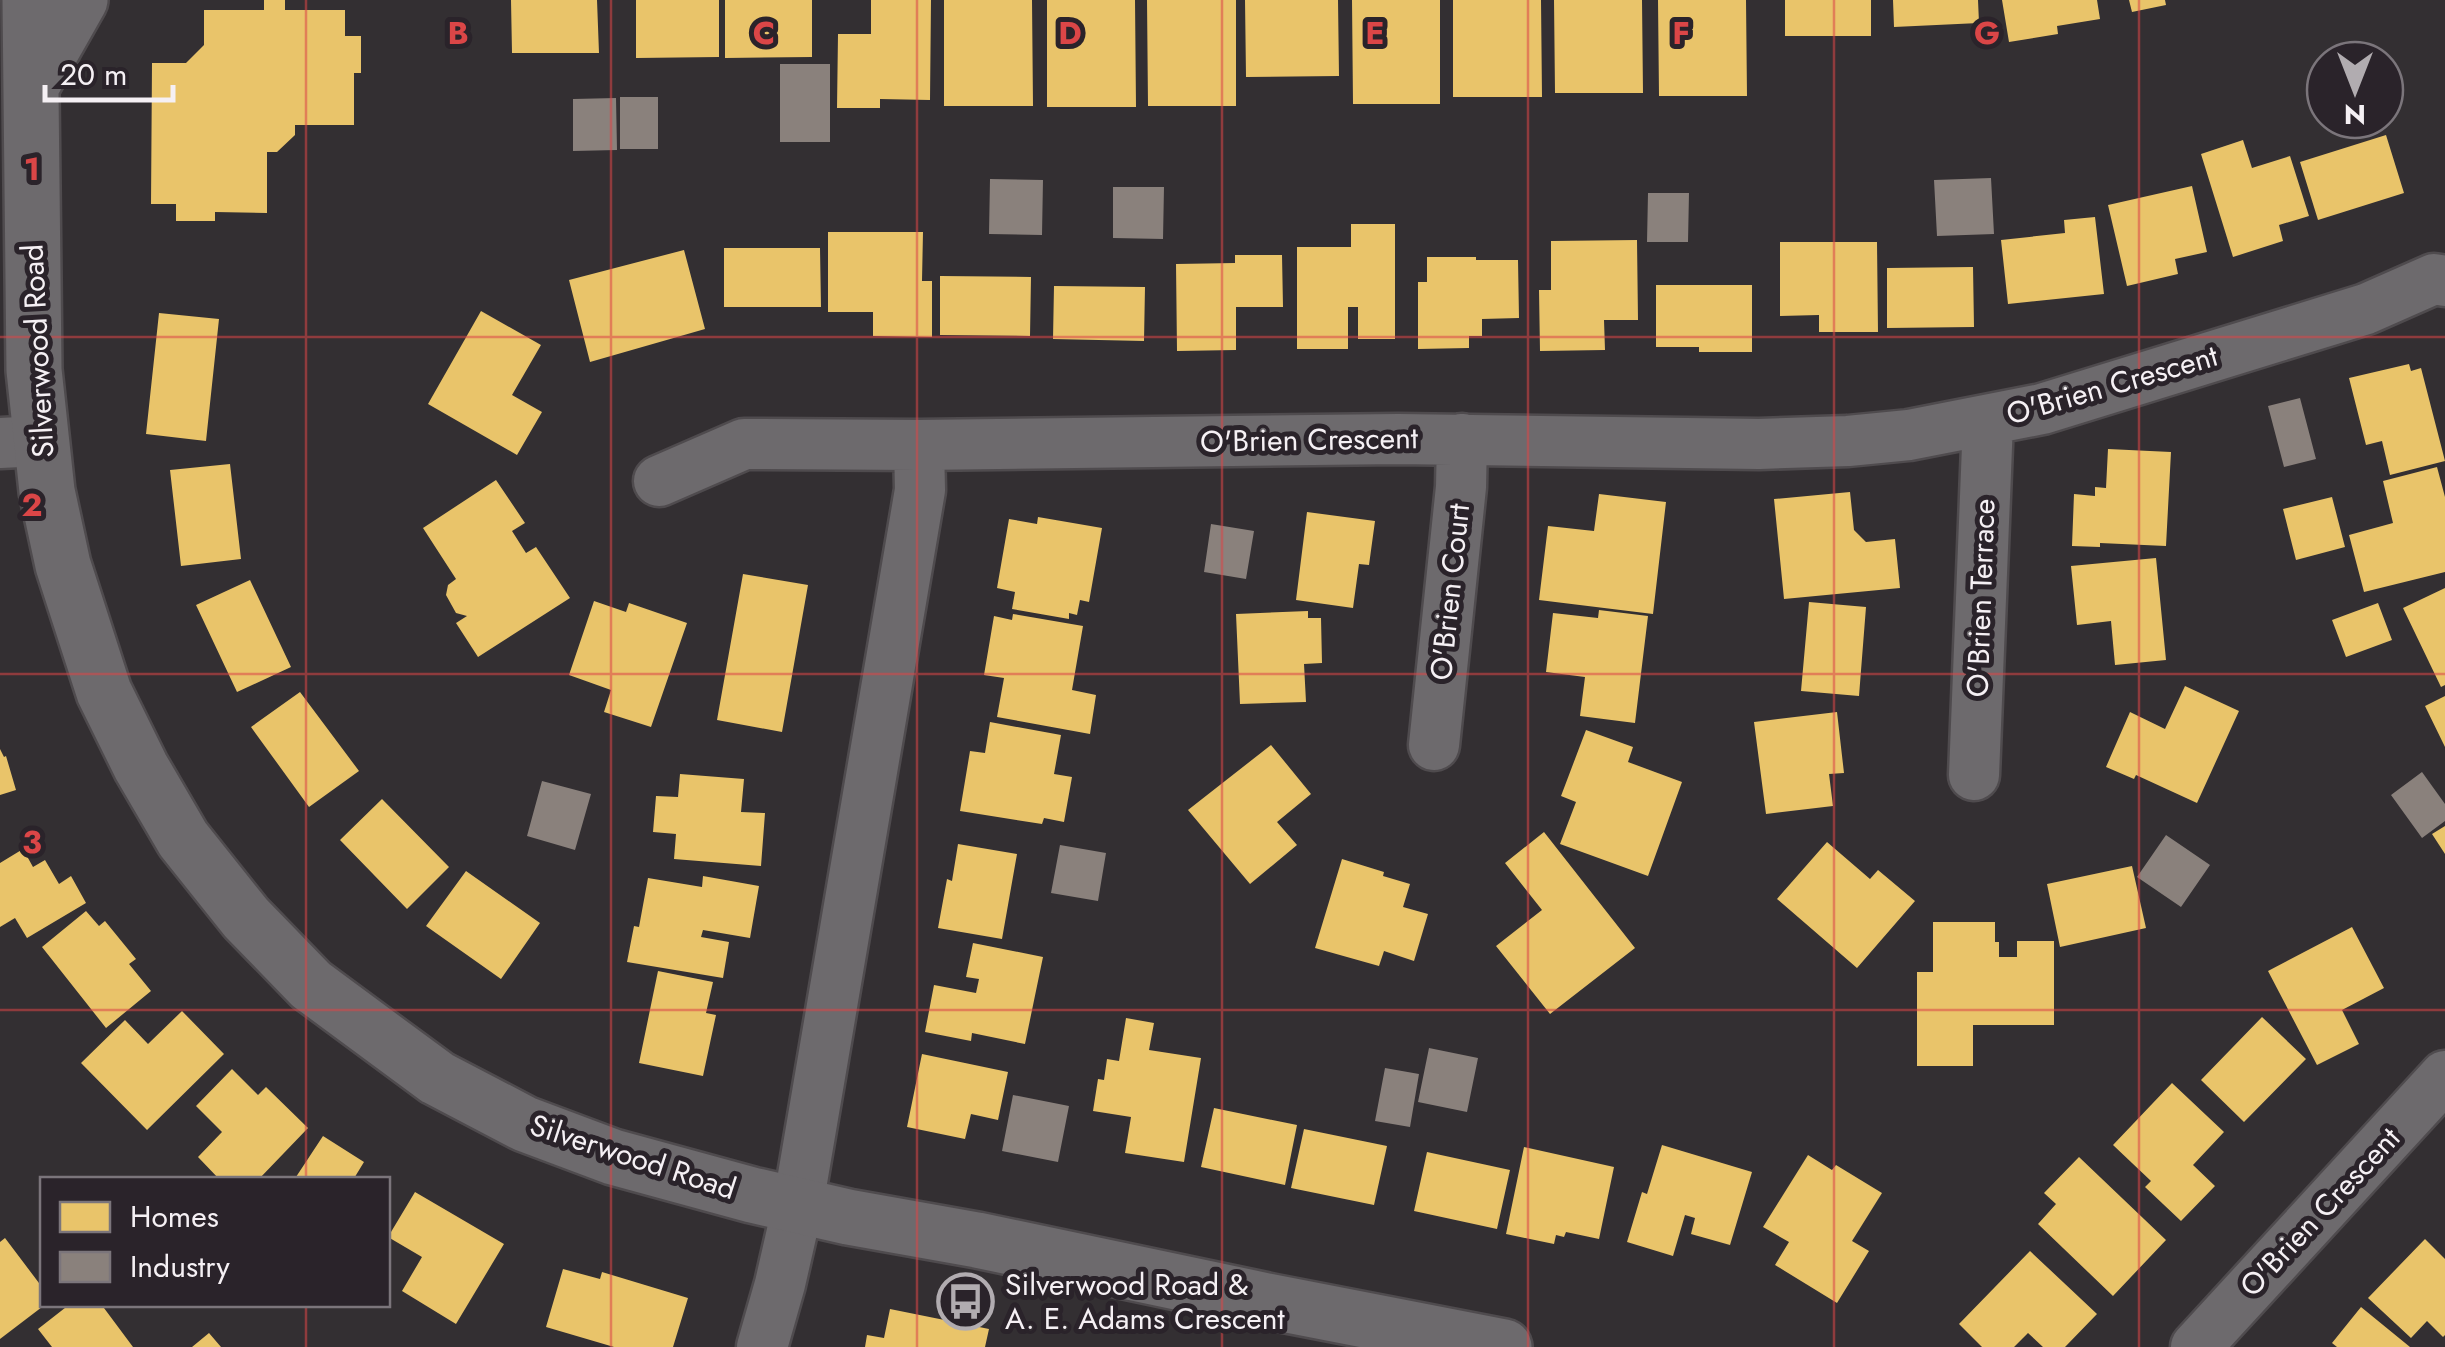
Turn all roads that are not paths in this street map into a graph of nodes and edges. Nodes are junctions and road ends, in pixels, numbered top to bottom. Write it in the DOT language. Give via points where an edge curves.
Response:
graph roads {
  1 [pos="30,0"];
  2 [pos="80,0"];
  3 [pos="31,86"];
  4 [pos="2445,281"];
  5 [pos="1988,421"];
  6 [pos="1462,439"];
  7 [pos="20,442"];
  8 [pos="920,445"];
  9 [pos="660,481"];
  10 [pos="1434,745"];
  11 [pos="1974,775"];
  12 [pos="2445,1076"];
  13 [pos="798,1205"];
  14 [pos="1333,1331"];
  15 [pos="762,1347"];
  16 [pos="1504,1347"];
  17 [pos="2196,1347"];
  1 -- 3 [label="street, Silverwood Road"];
  2 -- 3 [label="street"];
  3 -- 7 [label="street, Silverwood Road" via="34,370"];
  4 -- 5 [label="street, O'Brien Crescent" via="2434,279 2366,310"];
  5 -- 6 [label="street, O'Brien Crescent" via="1848,441"];
  5 -- 11 [label="street, O'Brien Terrace"];
  6 -- 8 [label="street, O'Brien Crescent"];
  6 -- 10 [label="street, O'Brien Court"];
  7 -- 13 [label="street, Silverwood Road" via="46,490 104,692 141,767 183,839 246,918 312,985 437,1078 525,1124 613,1158"];
  8 -- 9 [label="street, O'Brien Crescent" via="744,444"];
  8 -- 13 [label="street" via="920,490"];
  12 -- 17 [label="street, O'Brien Crescent"];
  13 -- 14 [label="street, Silverwood Road" via="977,1240"];
  13 -- 15 [label="street"];
  14 -- 16 [label="street, Silverwood Road"];
}
